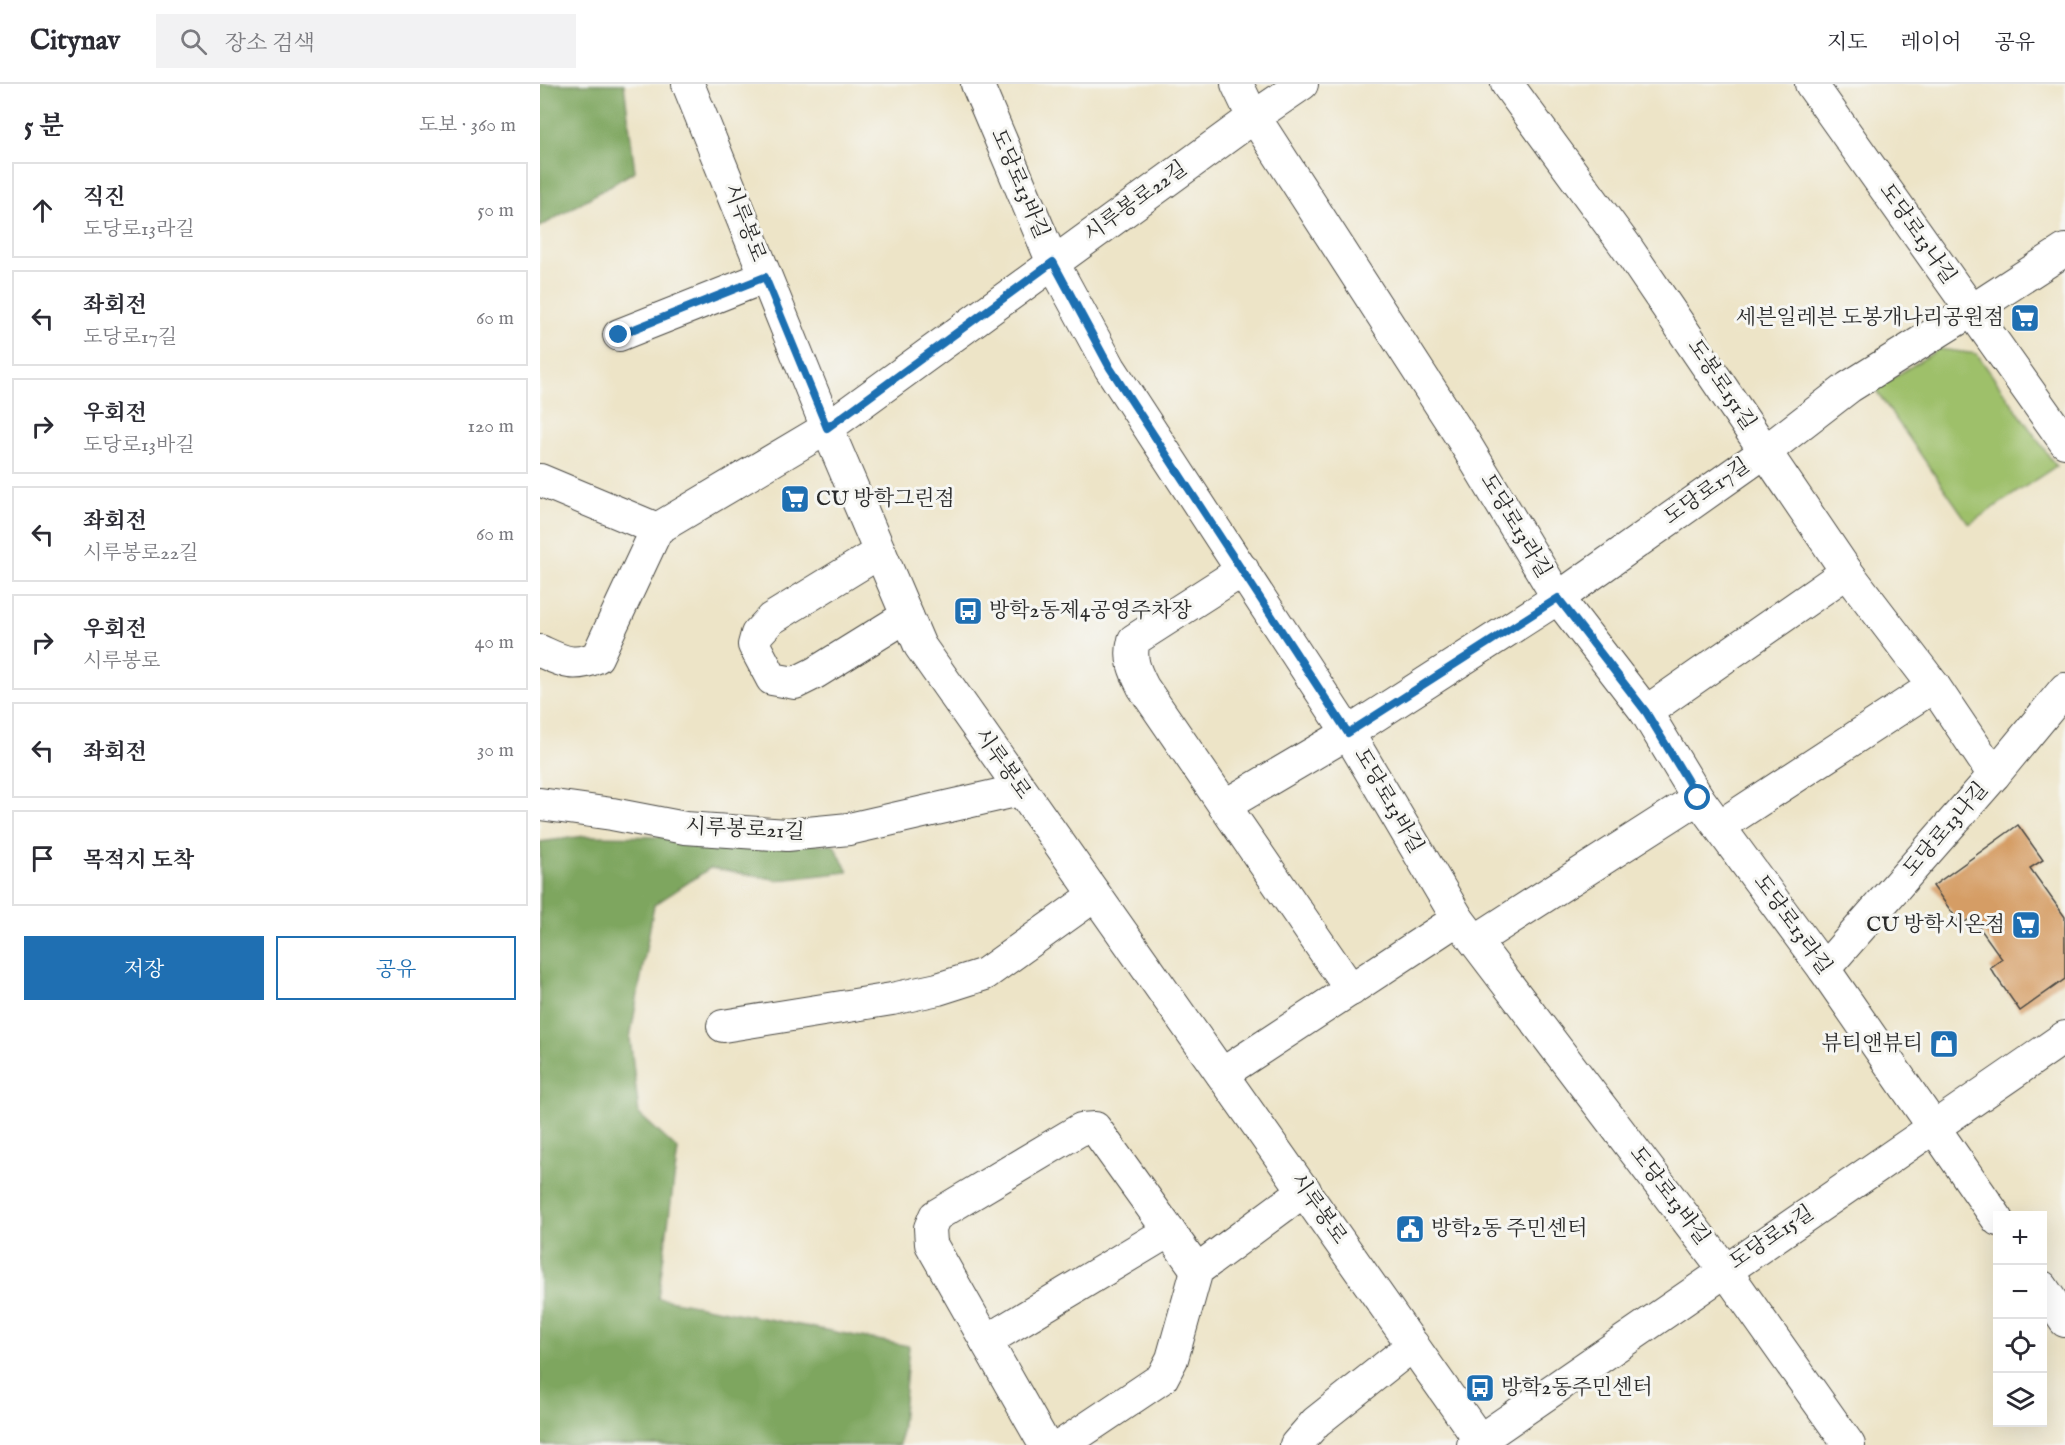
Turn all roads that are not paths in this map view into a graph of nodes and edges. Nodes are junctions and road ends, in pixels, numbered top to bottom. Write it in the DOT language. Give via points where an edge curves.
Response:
graph roads {
  1 [pos="688,84"];
  2 [pos="977,84"];
  3 [pos="1237,84"];
  4 [pos="1302,84"];
  5 [pos="1507,84"];
  6 [pos="1811,84"];
  7 [pos="1254,117"];
  8 [pos="2065,250"];
  9 [pos="1053,262"];
  10 [pos="765,277"];
  11 [pos="1971,312"];
  12 [pos="619,335"];
  13 [pos="827,428"];
  14 [pos="2065,442"];
  15 [pos="1766,450"];
  16 [pos="540,480"];
  17 [pos="657,529"];
  18 [pos="880,552"];
  19 [pos="1243,570"];
  20 [pos="1847,572"];
  21 [pos="1558,598"];
  22 [pos="907,616"];
  23 [pos="540,651"];
  24 [pos="1934,686"];
  25 [pos="2065,689"];
  26 [pos="1646,712"];
  27 [pos="1348,733"];
  28 [pos="1994,776"];
  29 [pos="1020,790"];
  30 [pos="1698,798"];
  31 [pos="540,804"];
  32 [pos="1224,806"];
  33 [pos="1720,826"];
  34 [pos="1094,896"];
  35 [pos="1466,930"];
  36 [pos="1824,969"];
  37 [pos="1351,990"];
  38 [pos="723,1026"];
  39 [pos="2065,1037"];
  40 [pos="1222,1074"];
  41 [pos="1935,1127"];
  42 [pos="1305,1190"];
  43 [pos="1993,1213"];
  44 [pos="1169,1231"];
  45 [pos="1197,1270"];
  46 [pos="1725,1270"];
  47 [pos="2047,1293"];
  48 [pos="2065,1321"];
  49 [pos="986,1341"];
  50 [pos="1413,1345"];
  51 [pos="1479,1443"];
  52 [pos="1045,1445"];
  53 [pos="1062,1445"];
  54 [pos="1296,1445"];
  55 [pos="1849,1445"];
  1 -- 10 [label="street, 시루봉로"];
  2 -- 9 [label="street, 도당로13바길"];
  3 -- 7 [label="street, 도당로13라길"];
  4 -- 7 [label="street, 시루봉로22길"];
  5 -- 15 [label="street, 도봉로151길"];
  6 -- 11 [label="street, 도당로13나길"];
  7 -- 9 [label="street, 시루봉로22길"];
  7 -- 21 [label="street, 도당로13라길" via="1463,440"];
  8 -- 11 [label="street, 도당로17길"];
  9 -- 13 [label="street, 시루봉로22길"];
  9 -- 19 [label="street, 도당로13바길" via="1110,368"];
  10 -- 12 [label="street"];
  10 -- 13 [label="street, 시루봉로"];
  11 -- 14 [label="street, 도당로13나길"];
  11 -- 15 [label="street, 도당로17길" via="1849,387"];
  13 -- 17 [label="street"];
  13 -- 18 [label="street, 시루봉로"];
  15 -- 20 [label="street, 도봉로151길"];
  15 -- 21 [label="street, 도당로17길"];
  16 -- 17 [label="street"];
  17 -- 23 [label="street" via="597,657 585,663 564,663"];
  18 -- 22 [label="street, 시루봉로"];
  18 -- 22 [label="street" via="771,619 757,633 754,645 772,679 795,683"];
  19 -- 27 [label="street, 도당로13바길"];
  19 -- 32 [label="street" via="1134,640 1131,653 1143,687"];
  20 -- 24 [label="street, 도봉로151길"];
  20 -- 26 [label="street"];
  21 -- 26 [label="street, 도당로13라길"];
  21 -- 27 [label="street, 도당로17길"];
  22 -- 29 [label="street, 시루봉로" via="920,646"];
  24 -- 28 [label="street, 도봉로151길"];
  24 -- 33 [label="street"];
  25 -- 28 [label="street, 도당로13나길"];
  26 -- 30 [label="street, 도당로13라길"];
  27 -- 32 [label="street, 도당로17길"];
  27 -- 35 [label="street, 도당로13바길"];
  28 -- 36 [label="street, 도당로13나길"];
  29 -- 31 [label="street, 시루봉로21길" via="849,829 788,835 685,828"];
  29 -- 34 [label="street, 시루봉로"];
  30 -- 33 [label="street, 도당로13라길"];
  30 -- 35 [label="street"];
  32 -- 37 [label="street"];
  33 -- 36 [label="street, 도당로13라길"];
  34 -- 38 [label="street" via="985,974 892,999"];
  34 -- 40 [label="street, 시루봉로"];
  35 -- 37 [label="street"];
  35 -- 46 [label="street, 도당로13바길"];
  36 -- 41 [label="street, 도당로13라길"];
  37 -- 40 [label="street"];
  39 -- 41 [label="street, 도당로15길"];
  40 -- 42 [label="street, 시루봉로"];
  41 -- 43 [label="street, 도당로13라길"];
  41 -- 46 [label="street, 도당로15길"];
  42 -- 45 [label="street"];
  42 -- 50 [label="street, 시루봉로"];
  44 -- 45 [label="street"];
  44 -- 49 [label="street"];
  44 -- 49 [label="street" via="1095,1128 1081,1129 935,1216 930,1228 931,1244"];
  45 -- 53 [label="street" via="1172,1359 1162,1378"];
  46 -- 51 [label="street, 도당로15길"];
  46 -- 55 [label="street, 도당로13바길"];
  47 -- 48 [label="street"];
  49 -- 52 [label="street"];
  50 -- 51 [label="street, 시루봉로"];
  50 -- 54 [label="street" via="1316,1422"];
}
